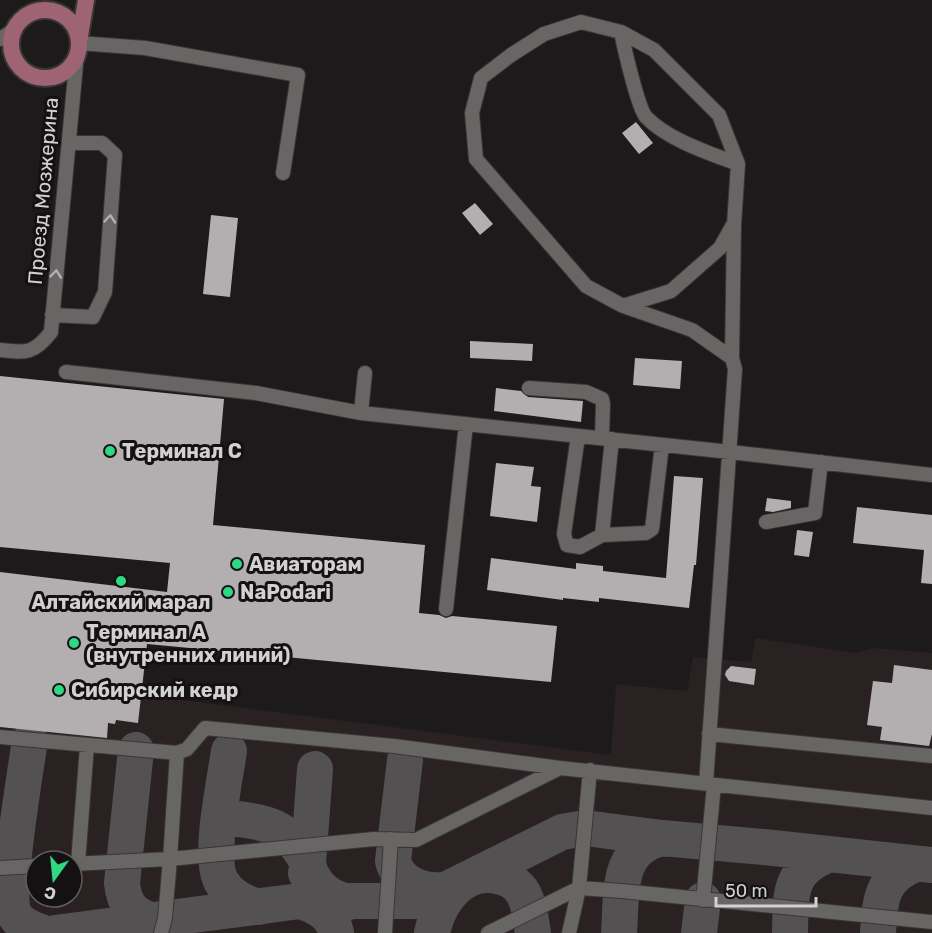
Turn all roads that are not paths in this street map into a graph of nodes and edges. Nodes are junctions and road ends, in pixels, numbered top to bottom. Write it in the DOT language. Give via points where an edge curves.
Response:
graph roads {
  1 [pos="25,0"];
  2 [pos="86,0"];
  3 [pos="621,32"];
  4 [pos="7,34"];
  5 [pos="78,49"];
  6 [pos="69,143"];
  7 [pos="738,164"];
  8 [pos="283,173"];
  9 [pos="734,225"];
  10 [pos="623,306"];
  11 [pos="52,315"];
  12 [pos="0,350"];
  13 [pos="732,358"];
  14 [pos="66,372"];
  15 [pos="365,373"];
  16 [pos="529,388"];
  17 [pos="361,413"];
  18 [pos="466,424"];
  19 [pos="578,436"];
  20 [pos="607,439"];
  21 [pos="662,445"];
  22 [pos="730,452"];
  23 [pos="821,462"];
  24 [pos="932,475"];
  25 [pos="766,522"];
  26 [pos="602,536"];
  27 [pos="447,609"];
  28 [pos="709,734"];
  29 [pos="0,737"];
  30 [pos="87,746"];
  31 [pos="177,753"];
  32 [pos="932,756"];
  33 [pos="560,768"];
  34 [pos="590,770"];
  35 [pos="710,785"];
  36 [pos="932,808"];
  37 [pos="391,839"];
  38 [pos="76,849"];
  39 [pos="170,859"];
  40 [pos="84,863"];
  41 [pos="24,867"];
  42 [pos="0,868"];
  43 [pos="579,888"];
  44 [pos="703,900"];
  45 [pos="932,916"];
  46 [pos="932,922"];
  47 [pos="161,933"];
  48 [pos="385,933"];
  49 [pos="488,933"];
  50 [pos="569,933"];
  1 -- 4 [label="main road"];
  2 -- 5 [label="main road"];
  3 -- 7 [label="street" via="654,50 719,115"];
  3 -- 7 [label="street" via="645,116 680,141"];
  3 -- 10 [label="street" via="581,22 544,34 481,78 472,113 476,159 586,286"];
  4 -- 5 [label="main road" via="30,14 52,11 71,22"];
  4 -- 5 [label="main road, Проезд Мозжерина" via="15,62 32,76 54,77 64,72 72,65"];
  5 -- 6 [label="street, Проезд Мозжерина"];
  5 -- 8 [label="street" via="145,48 298,75"];
  11 -- 6 [label="street, Проезд Мозжерина, one-way"];
  11 -- 6 [label="street, one-way" via="93,317 105,292 116,155 102,143"];
  7 -- 9 [label="street"];
  9 -- 10 [label="street" via="720,248 671,291"];
  9 -- 13 [label="street"];
  10 -- 13 [label="street" via="692,330"];
  11 -- 12 [label="street, Проезд Мозжерина" via="51,332 40,346 26,352"];
  13 -- 22 [label="street" via="735,369"];
  14 -- 17 [label="street" via="256,393"];
  15 -- 17 [label="street"];
  16 -- 20 [label="street" via="586,392 602,399"];
  17 -- 18 [label="street"];
  18 -- 19 [label="street"];
  18 -- 27 [label="street"];
  19 -- 20 [label="street"];
  19 -- 26 [label="street" via="565,541 580,547"];
  20 -- 21 [label="street"];
  20 -- 26 [label="street"];
  21 -- 22 [label="street"];
  21 -- 26 [label="street" via="652,529 646,533"];
  22 -- 23 [label="street"];
  22 -- 28 [label="street" via="713,593"];
  23 -- 24 [label="street"];
  23 -- 25 [label="street" via="815,513"];
  28 -- 32 [label="street"];
  28 -- 35 [label="street"];
  29 -- 30 [label="street"];
  30 -- 31 [label="street"];
  30 -- 38 [label="street"];
  31 -- 33 [label="street" via="188,749 205,728 394,746"];
  31 -- 39 [label="street"];
  33 -- 34 [label="street"];
  33 -- 37 [label="street" via="419,839"];
  34 -- 35 [label="street"];
  34 -- 43 [label="street"];
  35 -- 36 [label="street"];
  35 -- 44 [label="street"];
  37 -- 39 [label="street"];
  37 -- 48 [label="street"];
  39 -- 40 [label="street"];
  39 -- 47 [label="street"];
  41 -- 42 [label="street"];
  43 -- 44 [label="street"];
  43 -- 49 [label="street"];
  43 -- 50 [label="street"];
  44 -- 46 [label="street"];
  45 -- 46 [label="street"];
}
